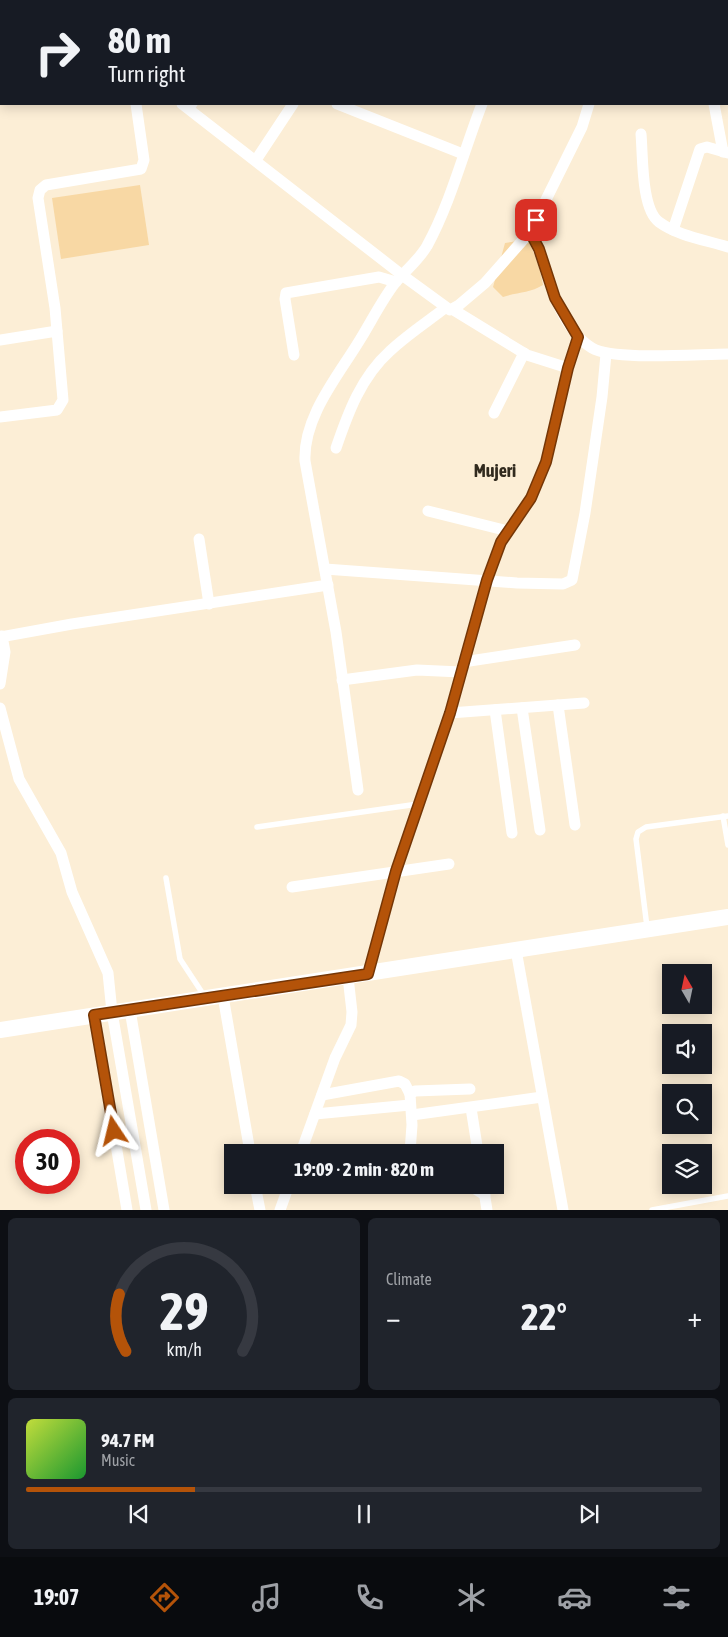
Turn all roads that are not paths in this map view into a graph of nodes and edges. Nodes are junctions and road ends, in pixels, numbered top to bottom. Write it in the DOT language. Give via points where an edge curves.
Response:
graph roads {
  1 [pos="136,105"];
  2 [pos="292,105"];
  3 [pos="340,105"];
  4 [pos="482,105"];
  5 [pos="589,105"];
  6 [pos="714,105"];
  7 [pos="190,106"];
  8 [pos="641,134"];
  9 [pos="725,152"];
  10 [pos="463,154"];
  11 [pos="256,160"];
  12 [pos="673,230"];
  13 [pos="530,232"];
  14 [pos="728,247"];
  15 [pos="399,279"];
  16 [pos="448,309"];
  17 [pos="57,331"];
  18 [pos="578,337"];
  19 [pos="0,340"];
  20 [pos="524,353"];
  21 [pos="727,353"];
  22 [pos="606,354"];
  23 [pos="294,355"];
  24 [pos="568,368"];
  25 [pos="494,414"];
  26 [pos="0,417"];
  27 [pos="336,448"];
  28 [pos="428,511"];
  29 [pos="508,531"];
  30 [pos="199,539"];
  31 [pos="326,569"];
  32 [pos="487,580"];
  33 [pos="328,585"];
  34 [pos="210,604"];
  35 [pos="1,636"];
  36 [pos="575,645"];
  37 [pos="462,667"];
  38 [pos="342,680"];
  39 [pos="0,684"];
  40 [pos="584,703"];
  41 [pos="558,705"];
  42 [pos="0,708"];
  43 [pos="522,708"];
  44 [pos="494,710"];
  45 [pos="450,713"];
  46 [pos="358,790"];
  47 [pos="419,804"];
  48 [pos="726,816"];
  49 [pos="575,825"];
  50 [pos="257,827"];
  51 [pos="540,830"];
  52 [pos="512,833"];
  53 [pos="728,845"];
  54 [pos="449,864"];
  55 [pos="396,871"];
  56 [pos="166,878"];
  57 [pos="292,887"];
  58 [pos="728,917"];
  59 [pos="647,930"];
  60 [pos="516,950"];
  61 [pos="368,974"];
  62 [pos="348,977"];
  63 [pos="223,996"];
  64 [pos="206,999"];
  65 [pos="130,1010"];
  66 [pos="112,1012"];
  67 [pos="94,1015"];
  68 [pos="0,1030"];
  69 [pos="470,1089"];
  70 [pos="322,1095"];
  71 [pos="542,1097"];
  72 [pos="411,1104"];
  73 [pos="471,1108"];
  74 [pos="315,1114"];
  75 [pos="249,1144"];
  76 [pos="304,1144"];
  77 [pos="410,1144"];
  78 [pos="477,1144"];
  79 [pos="257,1194"];
  80 [pos="286,1194"];
  81 [pos="485,1194"];
  82 [pos="728,1196"];
  83 [pos="125,1209"];
  84 [pos="146,1210"];
  85 [pos="164,1210"];
  86 [pos="260,1210"];
  87 [pos="280,1210"];
  88 [pos="487,1210"];
  89 [pos="563,1210"];
  90 [pos="652,1210"];
  1 -- 17 [label="street" via="144,160 141,169 46,185 39,193"];
  2 -- 11 [label="street"];
  3 -- 10 [label="street"];
  4 -- 10 [label="street"];
  5 -- 13 [label="street" via="582,128"];
  6 -- 9 [label="street"];
  7 -- 11 [label="street"];
  8 -- 12 [label="street" via="650,210 659,222"];
  9 -- 12 [label="street" via="707,147 700,149"];
  10 -- 15 [label="street" via="428,244 415,265"];
  11 -- 15 [label="street"];
  12 -- 14 [label="street"];
  13 -- 16 [label="street" via="485,283"];
  13 -- 18 [label="street" via="555,298"];
  15 -- 16 [label="street"];
  15 -- 23 [label="street" via="379,277 286,293 284,299"];
  15 -- 31 [label="street" via="320,405 305,443 305,461"];
  16 -- 20 [label="street"];
  16 -- 27 [label="street" via="390,351 374,368 353,403"];
  17 -- 19 [label="street"];
  17 -- 26 [label="street" via="60,408"];
  18 -- 22 [label="street"];
  18 -- 24 [label="street"];
  20 -- 24 [label="street"];
  20 -- 25 [label="street"];
  21 -- 22 [label="street"];
  22 -- 32 [label="street" via="572,580 563,584"];
  24 -- 29 [label="street" via="546,462 531,498"];
  28 -- 29 [label="street"];
  29 -- 32 [label="street"];
  30 -- 34 [label="street"];
  31 -- 32 [label="street"];
  31 -- 33 [label="street"];
  32 -- 37 [label="street"];
  33 -- 34 [label="street"];
  33 -- 38 [label="street"];
  34 -- 35 [label="street"];
  35 -- 39 [label="street" via="5,652"];
  36 -- 37 [label="street"];
  37 -- 38 [label="street"];
  37 -- 45 [label="street"];
  38 -- 46 [label="street"];
  40 -- 41 [label="street"];
  41 -- 43 [label="street"];
  41 -- 49 [label="street"];
  42 -- 66 [label="street" via="19,779 61,853 72,892 105,965"];
  43 -- 44 [label="street"];
  43 -- 51 [label="street"];
  44 -- 45 [label="street"];
  44 -- 52 [label="street"];
  45 -- 47 [label="street"];
  47 -- 50 [label="lane"];
  47 -- 55 [label="street"];
  48 -- 53 [label="lane"];
  48 -- 59 [label="lane" via="646,827 638,832 636,839"];
  54 -- 55 [label="street"];
  55 -- 57 [label="street"];
  55 -- 61 [label="street"];
  56 -- 64 [label="lane" via="180,959"];
  58 -- 59 [label="street"];
  59 -- 60 [label="street"];
  60 -- 61 [label="street"];
  60 -- 71 [label="street"];
  61 -- 62 [label="street"];
  62 -- 63 [label="street"];
  62 -- 70 [label="street" via="351,1025"];
  63 -- 64 [label="street"];
  63 -- 75 [label="street"];
  64 -- 65 [label="street"];
  65 -- 66 [label="street"];
  65 -- 85 [label="street"];
  66 -- 67 [label="street"];
  66 -- 84 [label="street"];
  67 -- 68 [label="street"];
  67 -- 83 [label="street"];
  69 -- 72 [label="street" via="415,1092"];
  70 -- 72 [label="street" via="399,1081 405,1084"];
  70 -- 74 [label="street"];
  71 -- 73 [label="street"];
  71 -- 89 [label="street"];
  72 -- 73 [label="street"];
  72 -- 74 [label="street"];
  72 -- 77 [label="street"];
  73 -- 78 [label="street"];
  74 -- 76 [label="street"];
  79 -- 86 [label="street"];
  80 -- 87 [label="street"];
  81 -- 88 [label="street"];
  82 -- 90 [label="lane"];
}
